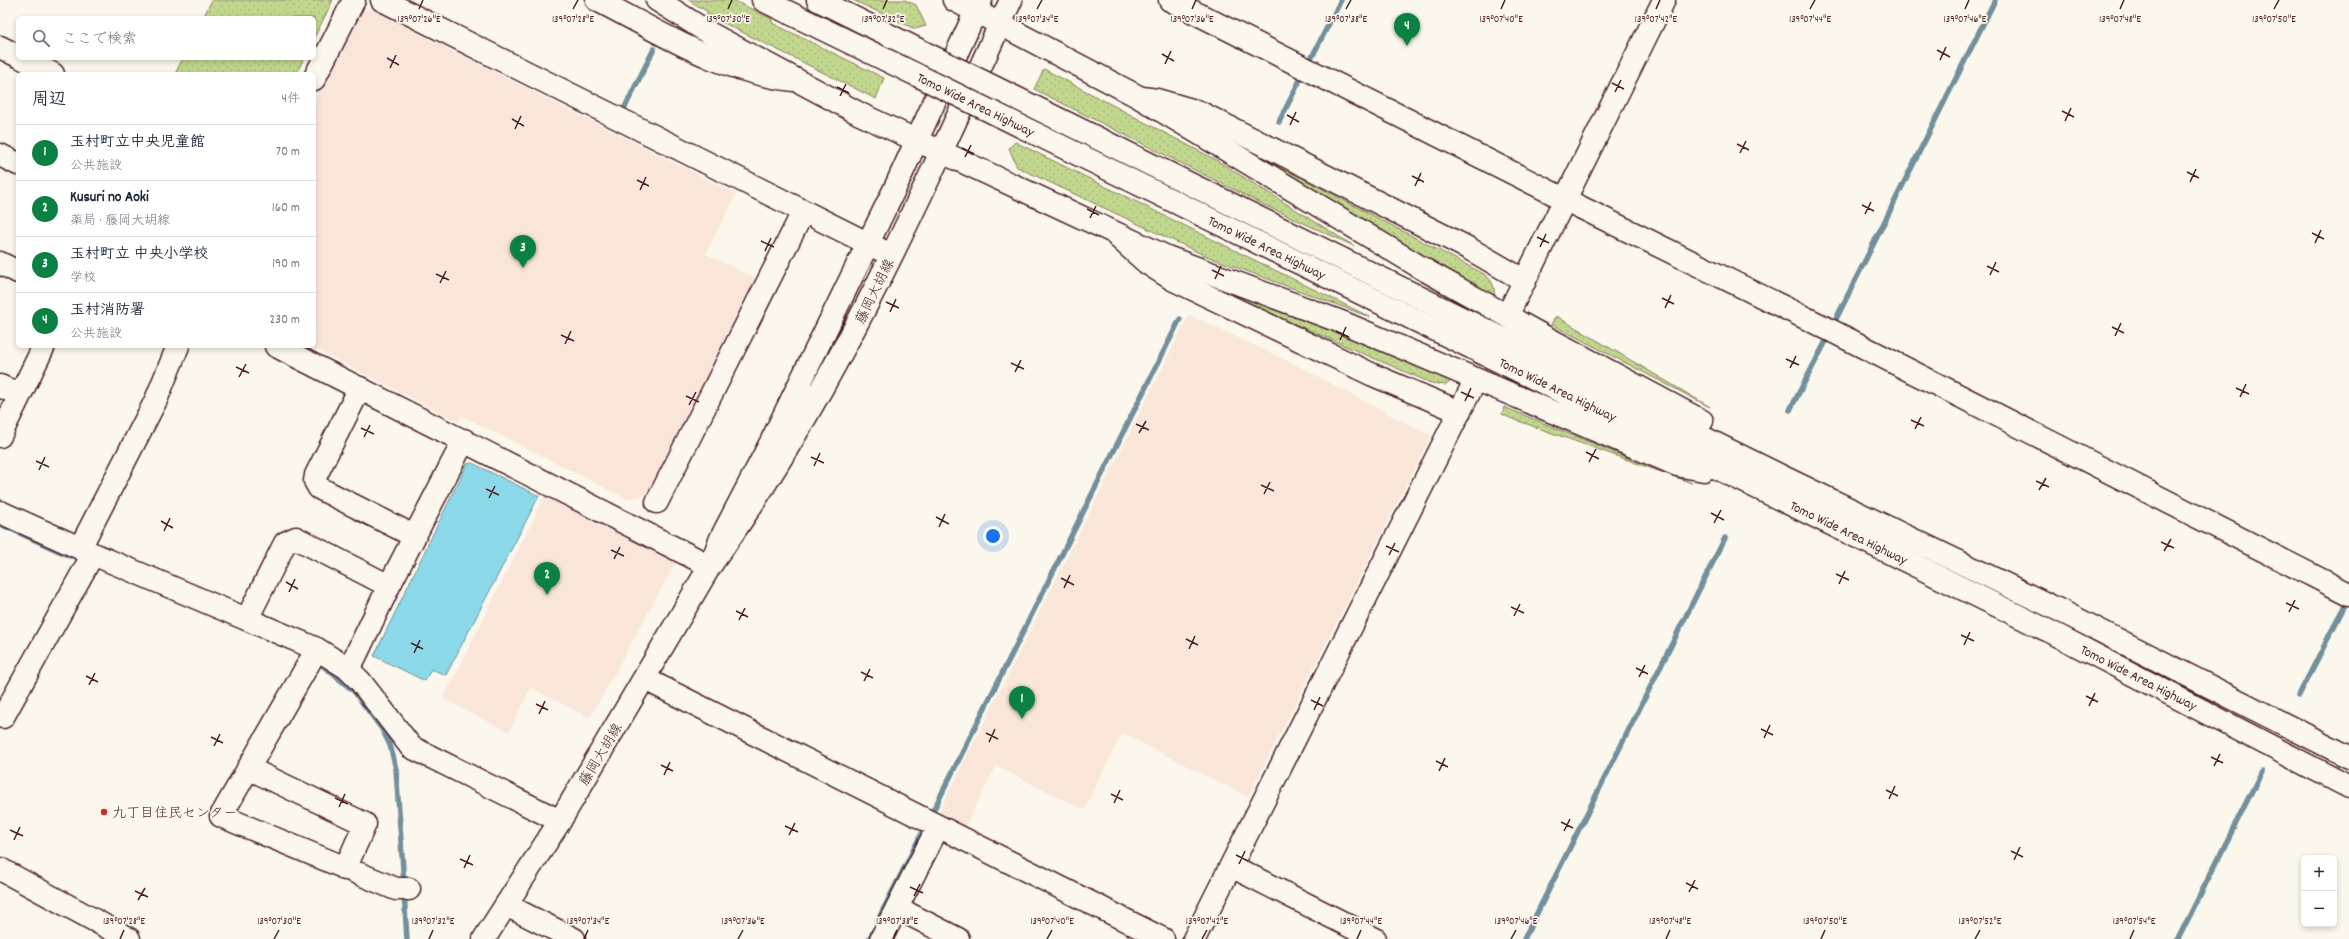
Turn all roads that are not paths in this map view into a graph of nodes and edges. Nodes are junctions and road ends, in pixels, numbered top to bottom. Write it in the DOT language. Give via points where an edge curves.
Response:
graph roads {
  1 [pos="354,0"];
  2 [pos="382,0"];
  3 [pos="597,0"];
  4 [pos="656,0"];
  5 [pos="763,0"];
  6 [pos="818,0"];
  7 [pos="954,0"];
  8 [pos="1011,0"];
  9 [pos="1170,0"];
  10 [pos="1664,0"];
  11 [pos="987,10"];
  12 [pos="1020,33"];
  13 [pos="989,47"];
  14 [pos="19,60"];
  15 [pos="48,72"];
  16 [pos="316,75"];
  17 [pos="794,80"];
  18 [pos="1139,97"];
  19 [pos="927,120"];
  20 [pos="893,129"];
  21 [pos="930,147"];
  22 [pos="0,156"];
  23 [pos="16,163"];
  24 [pos="1566,200"];
  25 [pos="803,212"];
  26 [pos="1112,232"];
  27 [pos="881,251"];
  28 [pos="0,263"];
  29 [pos="16,271"];
  30 [pos="1525,281"];
  31 [pos="1511,308"];
  32 [pos="43,348"];
  33 [pos="177,348"];
  34 [pos="280,348"];
  35 [pos="1473,385"];
  36 [pos="0,386"];
  37 [pos="360,388"];
  38 [pos="20,395"];
  39 [pos="1460,412"];
  40 [pos="0,436"];
  41 [pos="464,440"];
  42 [pos="1733,475"];
  43 [pos="1783,477"];
  44 [pos="657,502"];
  45 [pos="0,512"];
  46 [pos="414,536"];
  47 [pos="87,551"];
  48 [pos="710,566"];
  49 [pos="389,586"];
  50 [pos="2349,594"];
  51 [pos="247,619"];
  52 [pos="317,649"];
  53 [pos="347,668"];
  54 [pos="645,679"];
  55 [pos="3,717"];
  56 [pos="2349,757"];
  57 [pos="248,768"];
  58 [pos="2349,787"];
  59 [pos="560,821"];
  60 [pos="938,827"];
  61 [pos="1231,866"];
  62 [pos="0,869"];
  63 [pos="345,869"];
  64 [pos="402,889"];
  65 [pos="506,904"];
  66 [pos="897,908"];
  67 [pos="130,939"];
  68 [pos="484,939"];
  69 [pos="574,939"];
  70 [pos="882,939"];
  71 [pos="958,939"];
  72 [pos="1163,939"];
  73 [pos="1194,939"];
  74 [pos="1375,939"];
  1 -- 16 [label="main road"];
  2 -- 25 [label="main road"];
  3 -- 17 [label="main road" via="719,62 758,74"];
  4 -- 17 [label="main road"];
  5 -- 42 [label="main road, Tomo Wide Area Highway, bridge"];
  6 -- 43 [label="main road, Tomo Wide Area Highway, bridge"];
  7 -- 11 [label="main road"];
  8 -- 11 [label="main road, 藤岡大胡線"];
  9 -- 24 [label="main road"];
  10 -- 24 [label="main road"];
  11 -- 12 [label="main road"];
  11 -- 13 [label="main road, 藤岡大胡線"];
  11 -- 19 [label="main road, 藤岡大胡線"];
  12 -- 13 [label="main road"];
  12 -- 18 [label="main road"];
  13 -- 21 [label="main road, 藤岡大胡線"];
  14 -- 15 [label="main road"];
  17 -- 20 [label="main road"];
  18 -- 30 [label="main road" via="1199,112 1468,248"];
  18 -- 43 [label="main road" via="1425,270 1727,433"];
  19 -- 20 [label="main road" via="916,125"];
  19 -- 21 [label="main road, 藤岡大胡線"];
  20 -- 21 [label="main road"];
  21 -- 26 [label="main road"];
  21 -- 27 [label="main road, 藤岡大胡線"];
  22 -- 23 [label="main road"];
  24 -- 30 [label="main road"];
  24 -- 50 [label="main road" via="1830,330"];
  25 -- 27 [label="main road"];
  25 -- 44 [label="main road"];
  26 -- 39 [label="main road" via="1147,263 1172,280 1373,375"];
  26 -- 42 [label="main road" via="1212,275 1344,323 1678,465"];
  27 -- 48 [label="main road, 藤岡大胡線" via="771,442 721,538"];
  27 -- 48 [label="main road, 藤岡大胡線" via="855,328 758,495"];
  28 -- 29 [label="main road"];
  30 -- 31 [label="main road"];
  32 -- 38 [label="main road"];
  33 -- 47 [label="main road"];
  34 -- 37 [label="main road"];
  35 -- 39 [label="main road"];
  36 -- 38 [label="main road"];
  37 -- 41 [label="main road"];
  37 -- 46 [label="main road" via="316,475 316,484 319,488"];
  38 -- 40 [label="main road"];
  39 -- 61 [label="main road"];
  41 -- 46 [label="main road"];
  41 -- 48 [label="main road"];
  42 -- 58 [label="main road, Tomo Wide Area Highway" via="2053,632"];
  43 -- 56 [label="main road, Tomo Wide Area Highway" via="2063,612"];
  45 -- 47 [label="main road"];
  46 -- 49 [label="main road"];
  47 -- 51 [label="main road"];
  47 -- 55 [label="main road"];
  48 -- 54 [label="main road, 藤岡大胡線"];
  49 -- 51 [label="main road" via="296,538 285,543"];
  49 -- 53 [label="main road" via="355,657"];
  51 -- 52 [label="main road"];
  52 -- 53 [label="main road"];
  52 -- 57 [label="main road"];
  53 -- 59 [label="main road" via="378,703 411,747"];
  54 -- 59 [label="main road, 藤岡大胡線"];
  54 -- 60 [label="main road"];
  57 -- 63 [label="main road" via="365,824"];
  57 -- 63 [label="main road" via="221,816"];
  59 -- 65 [label="main road, 藤岡大胡線"];
  60 -- 66 [label="main road"];
  60 -- 72 [label="main road"];
  61 -- 73 [label="main road"];
  61 -- 74 [label="main road"];
  62 -- 67 [label="main road"];
  63 -- 64 [label="main road"];
  65 -- 68 [label="main road, 藤岡大胡線"];
  65 -- 69 [label="main road"];
  66 -- 70 [label="main road"];
  66 -- 71 [label="main road"];
}
